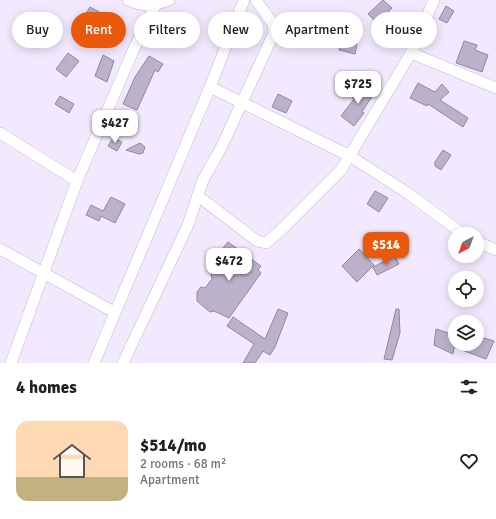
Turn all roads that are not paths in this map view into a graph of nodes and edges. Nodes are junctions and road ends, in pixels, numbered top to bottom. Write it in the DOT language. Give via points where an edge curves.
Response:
graph roads {
  1 [pos="128,0"];
  2 [pos="169,0"];
  3 [pos="244,0"];
  4 [pos="256,0"];
  5 [pos="434,0"];
  6 [pos="157,2"];
  7 [pos="411,53"];
  8 [pos="210,87"];
  9 [pos="496,88"];
  10 [pos="242,102"];
  11 [pos="0,133"];
  12 [pos="350,156"];
  13 [pos="77,181"];
  14 [pos="198,196"];
  15 [pos="454,227"];
  16 [pos="484,245"];
  17 [pos="0,249"];
  18 [pos="496,250"];
  19 [pos="43,274"];
  20 [pos="114,312"];
  21 [pos="11,363"];
  22 [pos="94,363"];
  23 [pos="123,363"];
  1 -- 6 [label="street" via="145,6"];
  2 -- 6 [label="street"];
  3 -- 8 [label="street"];
  4 -- 10 [label="street" via="270,20 274,33"];
  5 -- 7 [label="street"];
  6 -- 13 [label="street"];
  7 -- 9 [label="street"];
  7 -- 12 [label="street"];
  8 -- 10 [label="street"];
  8 -- 20 [label="street"];
  10 -- 12 [label="street"];
  10 -- 14 [label="street" via="203,180"];
  11 -- 13 [label="street"];
  12 -- 14 [label="street" via="336,175 266,243 257,241"];
  12 -- 15 [label="street" via="410,194"];
  13 -- 19 [label="street"];
  14 -- 23 [label="street" via="188,225"];
  16 -- 18 [label="street"];
  17 -- 19 [label="street"];
  19 -- 20 [label="street"];
  19 -- 21 [label="street"];
  20 -- 22 [label="street"];
}
